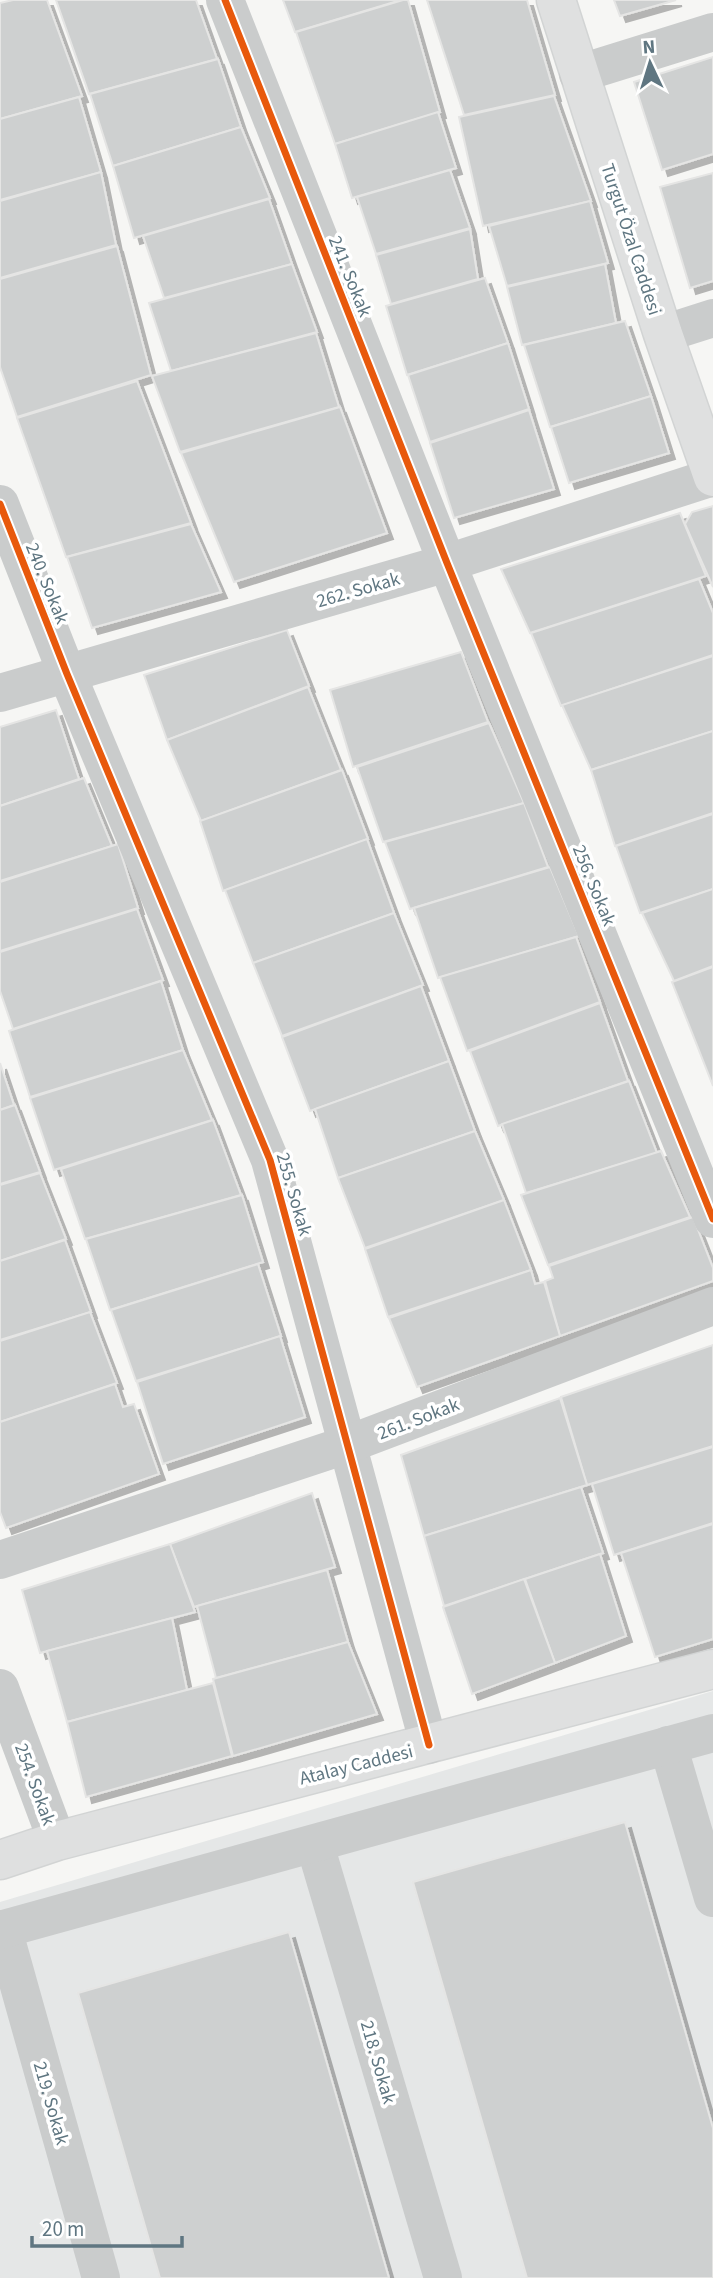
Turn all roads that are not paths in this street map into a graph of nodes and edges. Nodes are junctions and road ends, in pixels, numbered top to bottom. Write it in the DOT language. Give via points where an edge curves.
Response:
graph roads {
  1 [pos="225,0"];
  2 [pos="556,0"];
  3 [pos="713,32"];
  4 [pos="578,74"];
  5 [pos="713,318"];
  6 [pos="663,334"];
  7 [pos="713,477"];
  8 [pos="0,504"];
  9 [pos="447,563"];
  10 [pos="67,674"];
  11 [pos="0,693"];
  12 [pos="713,1219"];
  13 [pos="713,1307"];
  14 [pos="346,1445"];
  15 [pos="0,1560"];
  16 [pos="713,1668"];
  17 [pos="0,1688"];
  18 [pos="713,1733"];
  19 [pos="429,1745"];
  20 [pos="668,1745"];
  21 [pos="57,1841"];
  22 [pos="315,1845"];
  23 [pos="0,1860"];
  24 [pos="713,1898"];
  25 [pos="1,1929"];
  26 [pos="101,2278"];
  27 [pos="443,2278"];
  1 -- 9 [label="street, 241. Sokak"];
  2 -- 4 [label="street, Turgut Özal Caddesi"];
  3 -- 4 [label="street"];
  4 -- 6 [label="street, Turgut Özal Caddesi"];
  5 -- 6 [label="street"];
  6 -- 7 [label="street, Turgut Özal Caddesi"];
  7 -- 9 [label="street, 262. Sokak"];
  8 -- 10 [label="street, 240. Sokak"];
  9 -- 10 [label="street, 262. Sokak"];
  9 -- 12 [label="street, 256. Sokak"];
  10 -- 11 [label="street, 262. Sokak"];
  10 -- 14 [label="street, 255. Sokak" via="270,1160"];
  13 -- 14 [label="street, 261. Sokak"];
  14 -- 15 [label="street, 261. Sokak"];
  14 -- 19 [label="street, 255. Sokak"];
  16 -- 19 [label="street, Atalay Caddesi"];
  17 -- 21 [label="street, 254. Sokak"];
  18 -- 20 [label="street"];
  19 -- 21 [label="street, Atalay Caddesi"];
  20 -- 22 [label="street"];
  20 -- 24 [label="street"];
  21 -- 23 [label="street, Atalay Caddesi"];
  22 -- 25 [label="street"];
  22 -- 27 [label="street, 218. Sokak"];
  25 -- 26 [label="street, 219. Sokak"];
}
